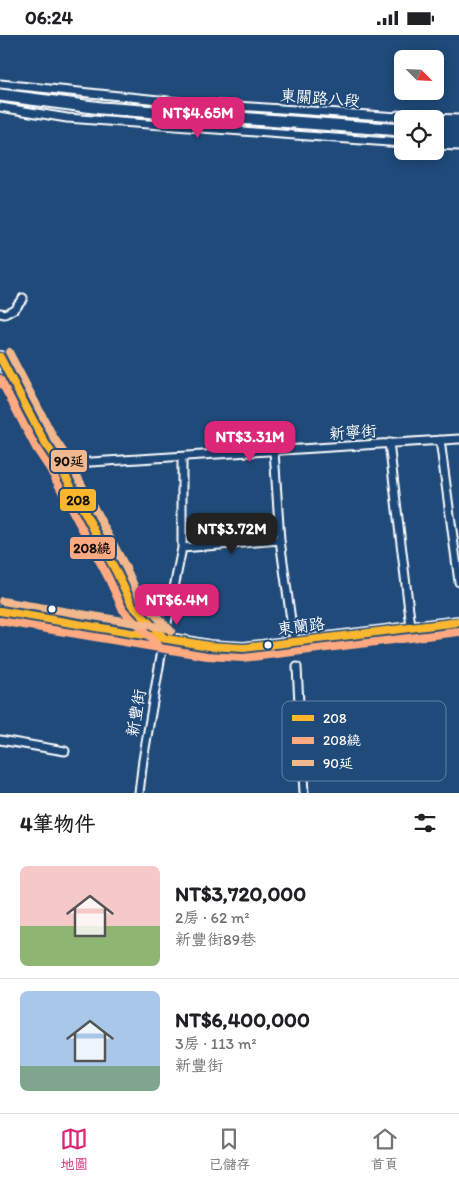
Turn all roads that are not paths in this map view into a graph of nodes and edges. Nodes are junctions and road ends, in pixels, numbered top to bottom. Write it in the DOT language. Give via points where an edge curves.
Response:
graph roads {
  1 [pos="0,84"];
  2 [pos="0,95"];
  3 [pos="0,107"];
  4 [pos="394,117"];
  5 [pos="444,119"];
  6 [pos="459,119"];
  7 [pos="444,125"];
  8 [pos="459,126"];
  9 [pos="394,129"];
  10 [pos="444,133"];
  11 [pos="459,134"];
  12 [pos="394,142"];
  13 [pos="444,144"];
  14 [pos="459,144"];
  15 [pos="444,145"];
  16 [pos="459,147"];
  17 [pos="22,298"];
  18 [pos="0,313"];
  19 [pos="0,357"];
  20 [pos="459,439"];
  21 [pos="440,440"];
  22 [pos="389,443"];
  23 [pos="274,451"];
  24 [pos="182,457"];
  25 [pos="59,464"];
  26 [pos="280,540"];
  27 [pos="182,548"];
  28 [pos="459,582"];
  29 [pos="0,611"];
  30 [pos="459,622"];
  31 [pos="411,627"];
  32 [pos="164,638"];
  33 [pos="294,642"];
  34 [pos="297,667"];
  35 [pos="299,701"];
  36 [pos="0,739"];
  37 [pos="65,751"];
  38 [pos="139,793"];
  1 -- 4 [label="street, 東關路八段" via="179,102"];
  2 -- 9 [label="highway" via="101,108"];
  3 -- 12 [label="street" via="67,119"];
  5 -- 6 [label="street, 東關路八段"];
  7 -- 8 [label="highway"];
  10 -- 11 [label="highway"];
  13 -- 14 [label="highway"];
  15 -- 16 [label="street"];
  17 -- 18 [label="street" via="14,309"];
  19 -- 25 [label="main road"];
  20 -- 21 [label="street"];
  21 -- 22 [label="street, 新寧街"];
  21 -- 28 [label="street"];
  22 -- 23 [label="street, 新寧街"];
  22 -- 31 [label="street"];
  23 -- 24 [label="street, 新寧街"];
  23 -- 26 [label="street"];
  24 -- 25 [label="street, 新寧街"];
  24 -- 27 [label="street, 新豐街"];
  25 -- 32 [label="main road" via="132,605"];
  26 -- 27 [label="street"];
  26 -- 33 [label="street"];
  27 -- 32 [label="street, 新豐街"];
  29 -- 32 [label="street, 東蘭路"];
  30 -- 31 [label="main road, 東蘭路"];
  31 -- 33 [label="main road, 東蘭路"];
  32 -- 33 [label="main road, 東蘭路" via="244,649"];
  32 -- 38 [label="street, 新豐街"];
  34 -- 35 [label="street"];
  36 -- 37 [label="street"];
}
